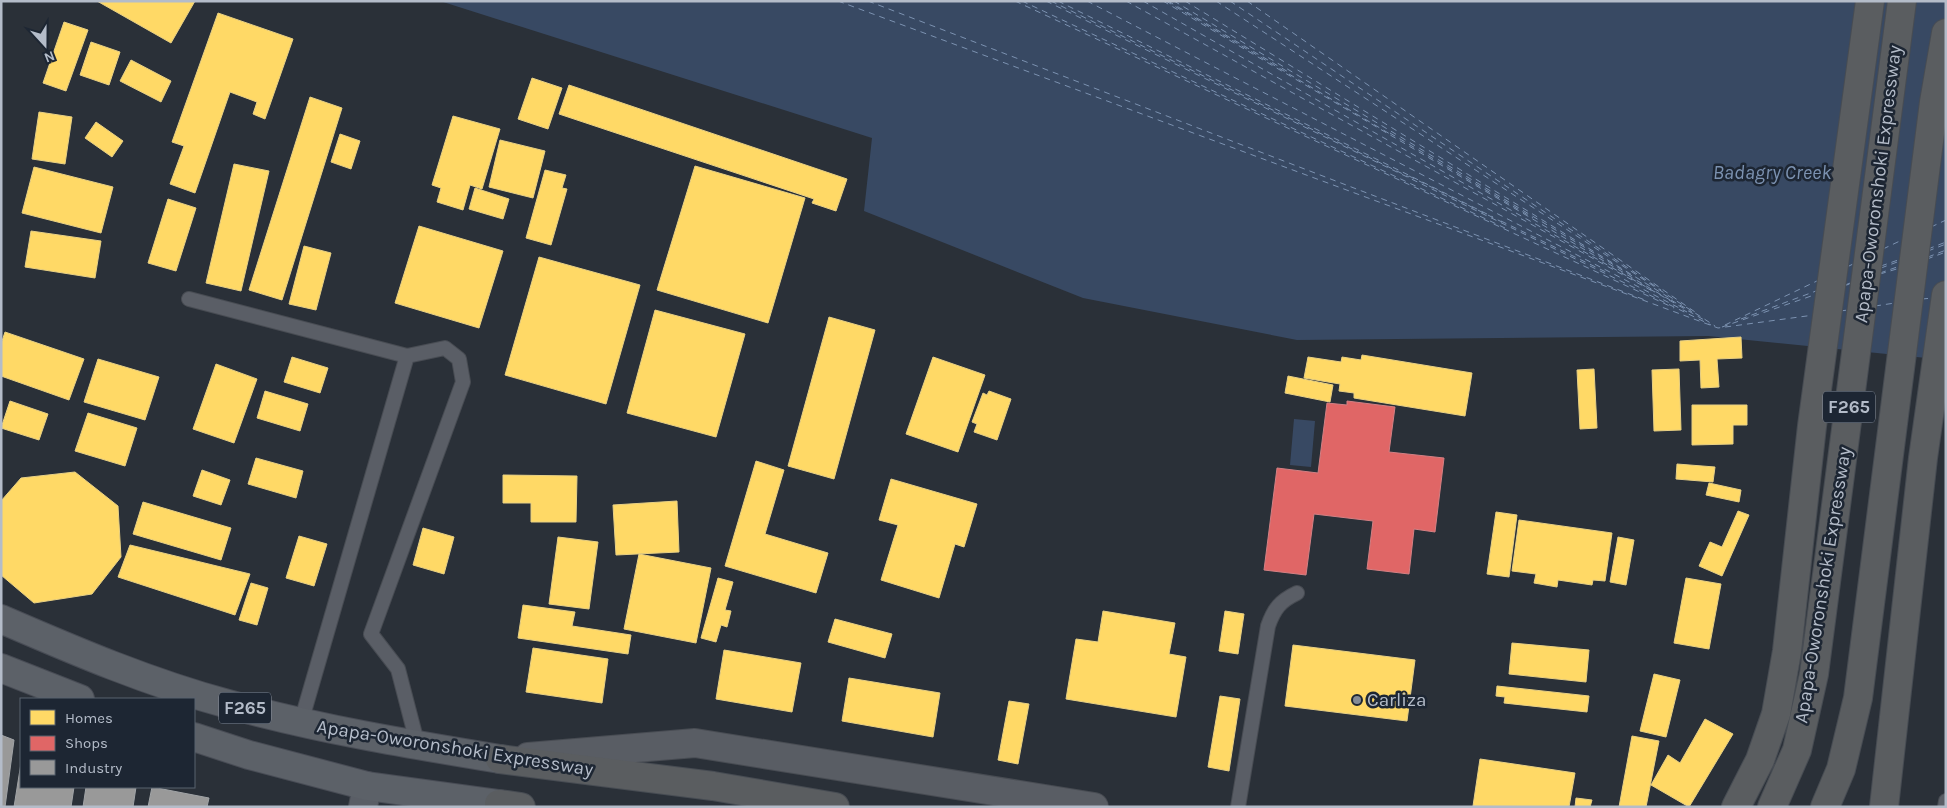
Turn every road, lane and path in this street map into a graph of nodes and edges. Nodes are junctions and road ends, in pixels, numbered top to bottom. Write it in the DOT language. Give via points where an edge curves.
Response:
graph roads {
  1 [pos="1870,1"];
  2 [pos="1902,1"];
  3 [pos="1946,33"];
  4 [pos="1946,295"];
  5 [pos="189,299"];
  6 [pos="407,356"];
  7 [pos="1297,593"];
  8 [pos="1,619"];
  9 [pos="1,668"];
  10 [pos="77,698"];
  11 [pos="301,722"];
  12 [pos="195,738"];
  13 [pos="418,746"];
  14 [pos="500,759"];
  15 [pos="365,796"];
  16 [pos="1946,801"];
  17 [pos="509,806"];
  18 [pos="835,807"];
  19 [pos="1094,807"];
  20 [pos="1238,807"];
  21 [pos="1736,807"];
  22 [pos="1772,807"];
  23 [pos="1825,807"];
  24 [pos="1884,807"];
  25 [pos="1945,807"];
  1 -- 21 [label="highway" via="1812,426 1787,652 1776,714 1760,760"];
  2 -- 22 [label="highway, Apapa-Oworonshoki Expressway / F265" via="1814,674 1797,750"];
  3 -- 23 [label="highway, F265" via="1934,102 1858,698 1841,769"];
  4 -- 24 [label="highway" via="1923,458"];
  5 -- 6 [label="lane"];
  6 -- 11 [label="lane"];
  6 -- 13 [label="lane" via="445,348 459,359 463,382 371,634 398,669"];
  7 -- 20 [label="lane" via="1277,606 1268,626"];
  8 -- 11 [label="main road, Apapa-Oworonshoki Expressway / F265" via="98,661 228,704"];
  9 -- 10 [label="main road"];
  11 -- 13 [label="main road, Apapa-Oworonshoki Expressway / F265"];
  12 -- 15 [label="main road, F265"];
  13 -- 14 [label="main road, Apapa-Oworonshoki Expressway / F265"];
  14 -- 18 [label="highway, Apapa-Oworonshoki Expressway / F265" via="713,786"];
  14 -- 19 [label="main road" via="695,743"];
  15 -- 17 [label="main road, F265"];
  16 -- 25 [label="lane"];
}
